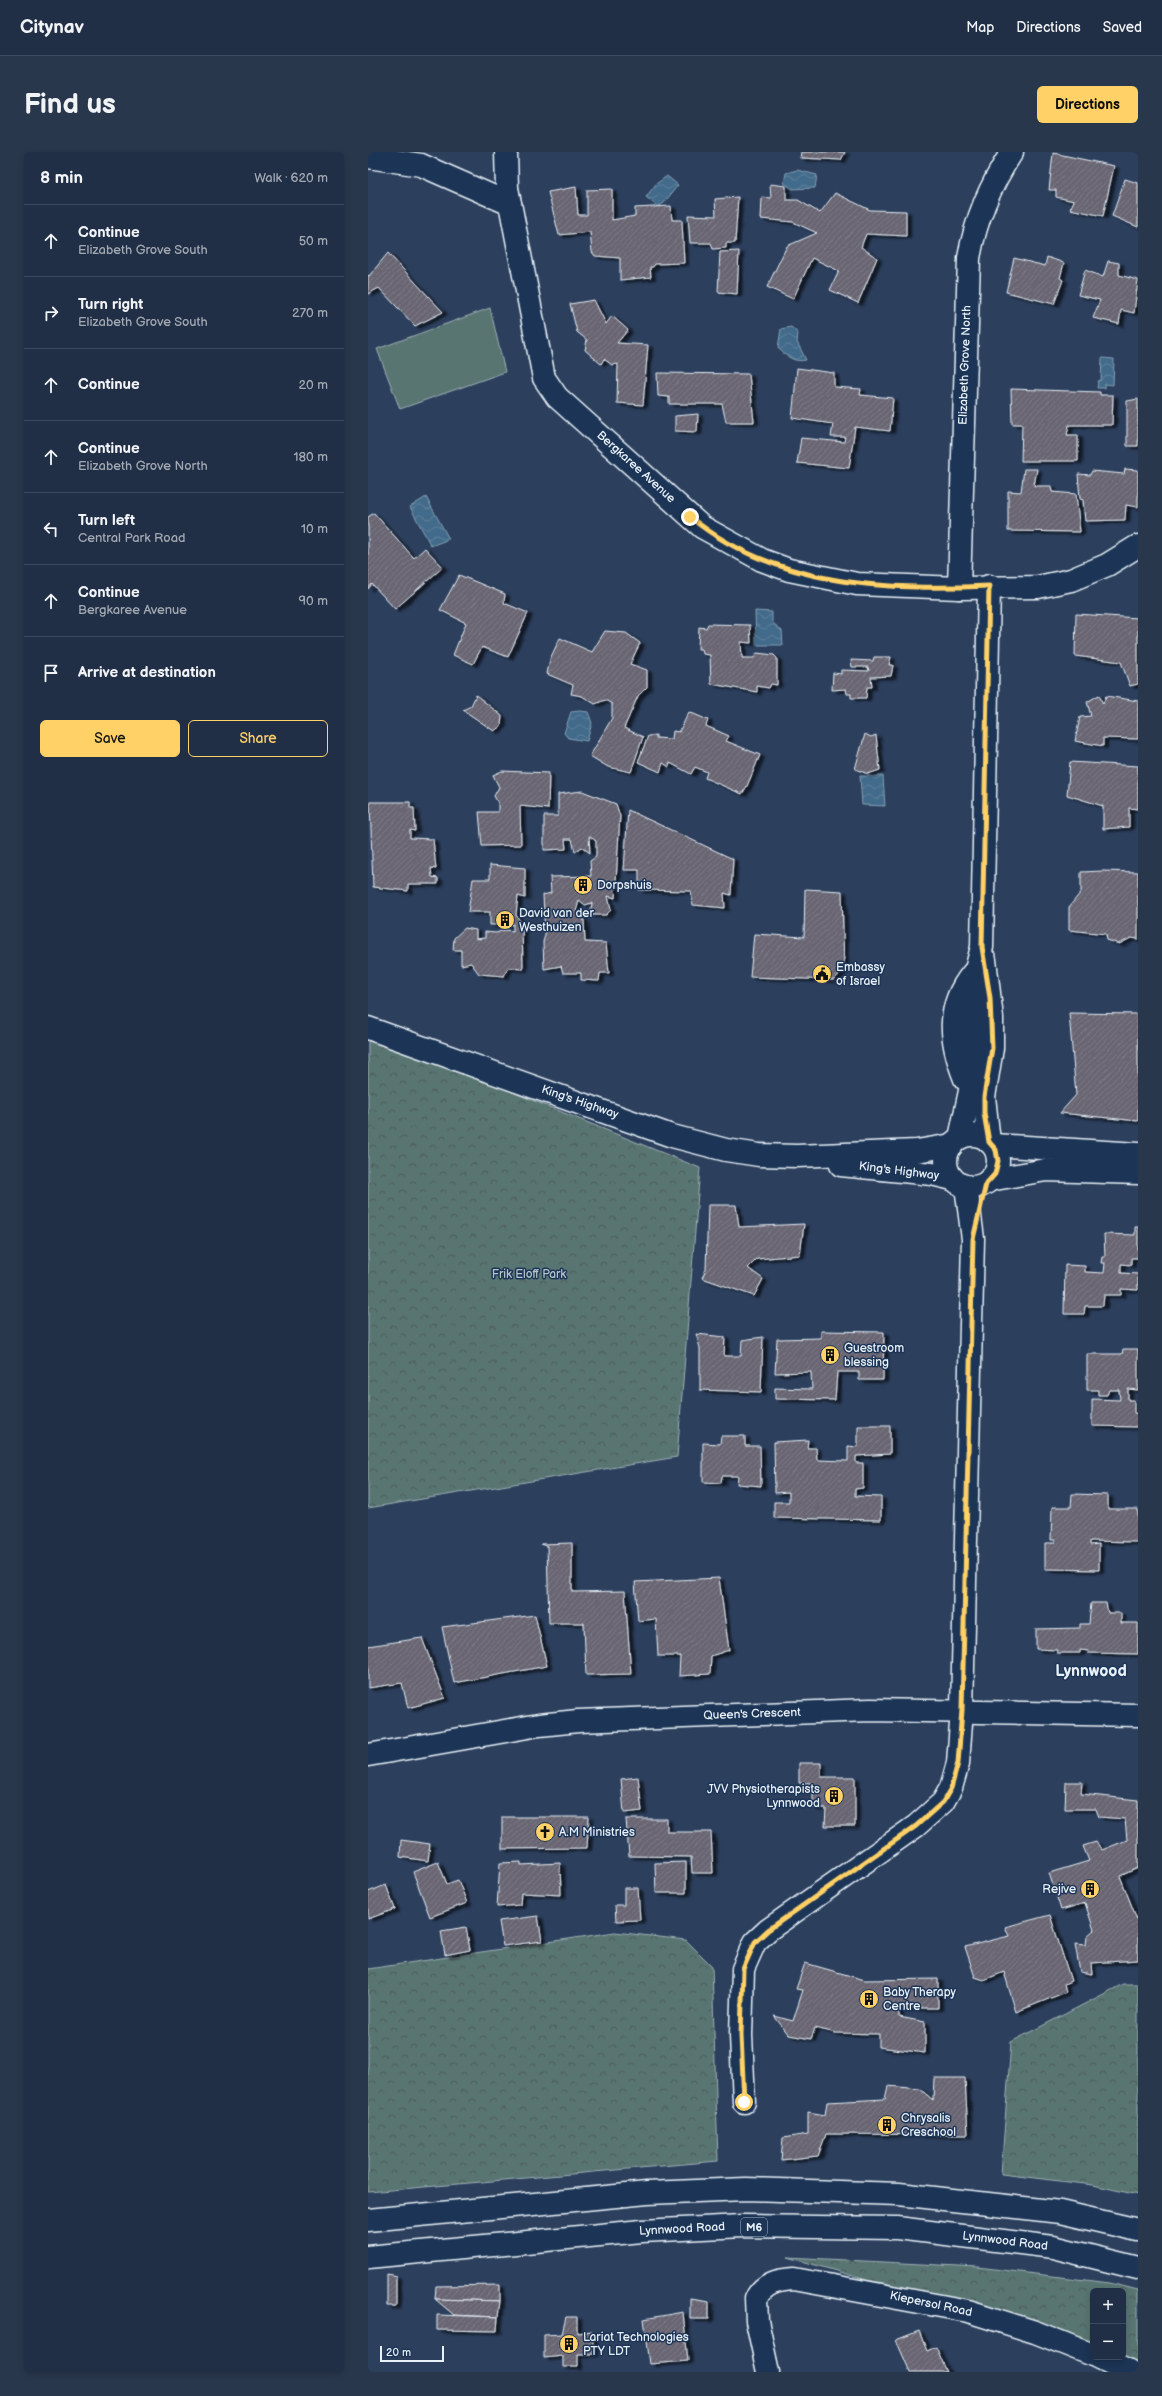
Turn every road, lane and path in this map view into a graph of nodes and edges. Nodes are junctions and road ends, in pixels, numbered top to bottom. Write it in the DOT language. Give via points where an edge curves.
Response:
graph roads {
  1 [pos="506,152"];
  2 [pos="1012,152"];
  3 [pos="368,156"];
  4 [pos="510,204"];
  5 [pos="1138,546"];
  6 [pos="989,586"];
  7 [pos="959,588"];
  8 [pos="982,947"];
  9 [pos="368,1028"];
  10 [pos="956,1141"];
  11 [pos="991,1143"];
  12 [pos="1138,1154"];
  13 [pos="797,1156"];
  14 [pos="1138,1172"];
  15 [pos="973,1182"];
  16 [pos="962,1710"];
  17 [pos="1138,1715"];
  18 [pos="368,1755"];
  19 [pos="744,2102"];
  20 [pos="368,2220"];
  21 [pos="1138,2230"];
  22 [pos="368,2257"];
  23 [pos="1138,2268"];
  24 [pos="1090,2354"];
  25 [pos="1104,2360"];
  26 [pos="768,2372"];
  27 [pos="1129,2372"];
  1 -- 4 [label="street, Bergkaree Avenue"];
  2 -- 7 [label="street, Elizabeth Grove North" via="985,199 969,258"];
  3 -- 4 [label="street" via="420,165"];
  4 -- 7 [label="street, Bergkaree Avenue" via="541,366 550,388 690,517 723,539 789,570 857,584"];
  5 -- 6 [label="street, Bergkaree Avenue" via="1108,565 1071,580 1038,586"];
  6 -- 7 [label="street, Bergkaree Avenue"];
  6 -- 8 [label="street"];
  8 -- 10 [label="street" via="972,1001 970,1091"];
  8 -- 11 [label="street" via="992,1009 992,1048 984,1097"];
  9 -- 13 [label="street, King's Highway" via="672,1136 746,1153"];
  10 -- 11 [label="street" via="974,1135"];
  10 -- 13 [label="street, King's Highway" via="917,1151"];
  10 -- 15 [label="street" via="946,1160 949,1173"];
  11 -- 12 [label="street"];
  11 -- 15 [label="street" via="998,1155 998,1167"];
  13 -- 15 [label="street, King's Highway" via="834,1164 932,1174"];
  14 -- 15 [label="street, King's Highway" via="1046,1170"];
  15 -- 16 [label="street"];
  16 -- 17 [label="street, Queen's Crescent"];
  16 -- 18 [label="street, Queen's Crescent" via="870,1710 557,1723"];
  16 -- 19 [label="street" via="958,1763 951,1788 943,1802 916,1826 768,1930 749,1952 741,1981"];
  20 -- 21 [label="street" via="647,2193 746,2189 900,2194 1060,2212"];
  22 -- 23 [label="street, Lynnwood Road / M6" via="642,2231 742,2226 897,2228 1054,2247"];
  24 -- 26 [label="street, Kiepersol Road" via="1035,2332 968,2311 794,2279 773,2282 765,2286 756,2298 755,2307"];
  25 -- 27 [label="street"];
}
